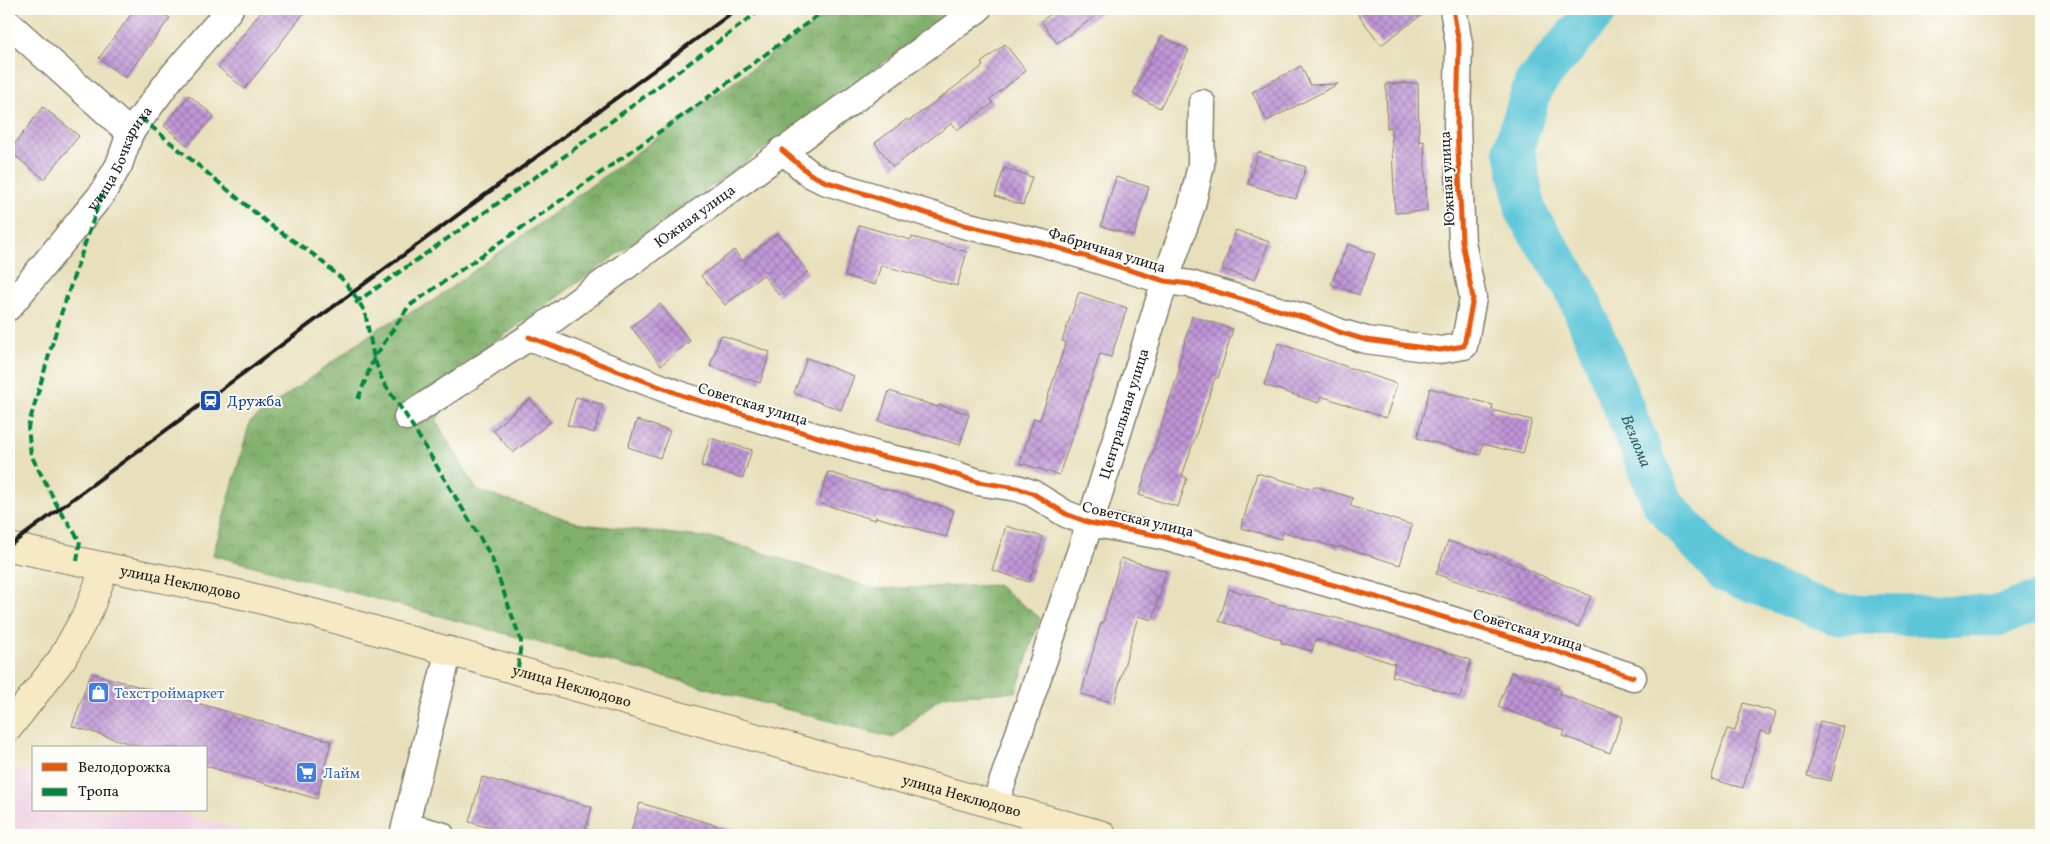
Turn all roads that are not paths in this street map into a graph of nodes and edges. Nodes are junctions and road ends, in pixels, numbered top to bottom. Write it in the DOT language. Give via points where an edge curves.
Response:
graph roads {
  1 [pos="230,9"];
  2 [pos="978,9"];
  3 [pos="1453,9"];
  4 [pos="9,24"];
  5 [pos="1202,103"];
  6 [pos="130,132"];
  7 [pos="782,150"];
  8 [pos="1165,281"];
  9 [pos="9,307"];
  10 [pos="529,337"];
  11 [pos="1464,346"];
  12 [pos="407,417"];
  13 [pos="1090,523"];
  14 [pos="9,546"];
  15 [pos="106,567"];
  16 [pos="449,650"];
  17 [pos="1633,677"];
  18 [pos="9,727"];
  19 [pos="995,804"];
  20 [pos="1039,827"];
  21 [pos="404,830"];
  22 [pos="441,835"];
  23 [pos="1102,835"];
  1 -- 6 [label="street, улица Бочкариха"];
  2 -- 7 [label="street, Южная улица"];
  3 -- 11 [label="street, Южная улица" via="1459,44 1457,126 1462,242 1473,298"];
  4 -- 6 [label="street"];
  5 -- 8 [label="street, Центральная улица" via="1201,165 1192,205"];
  6 -- 9 [label="street, улица Бочкариха" via="118,165 102,194"];
  7 -- 8 [label="street, Фабричная улица" via="810,174 824,181"];
  7 -- 10 [label="street, Южная улица"];
  8 -- 11 [label="street, Фабричная улица" via="1190,284 1366,340 1440,350"];
  8 -- 13 [label="street, Центральная улица"];
  10 -- 12 [label="street, Южная улица"];
  10 -- 13 [label="street, Советская улица" via="684,396 880,456 932,467 978,482 1017,488"];
  13 -- 17 [label="street, Советская улица" via="1162,536 1383,599"];
  13 -- 19 [label="street, Центральная улица"];
  14 -- 15 [label="main road, улица Неклюдово"];
  15 -- 16 [label="main road, улица Неклюдово" via="246,596"];
  15 -- 18 [label="main road" via="88,612 62,659"];
  16 -- 19 [label="main road, улица Неклюдово"];
  16 -- 21 [label="street"];
  19 -- 20 [label="main road, улица Неклюдово"];
  20 -- 23 [label="main road, улица Неклюдово"];
  21 -- 22 [label="street"];
}
